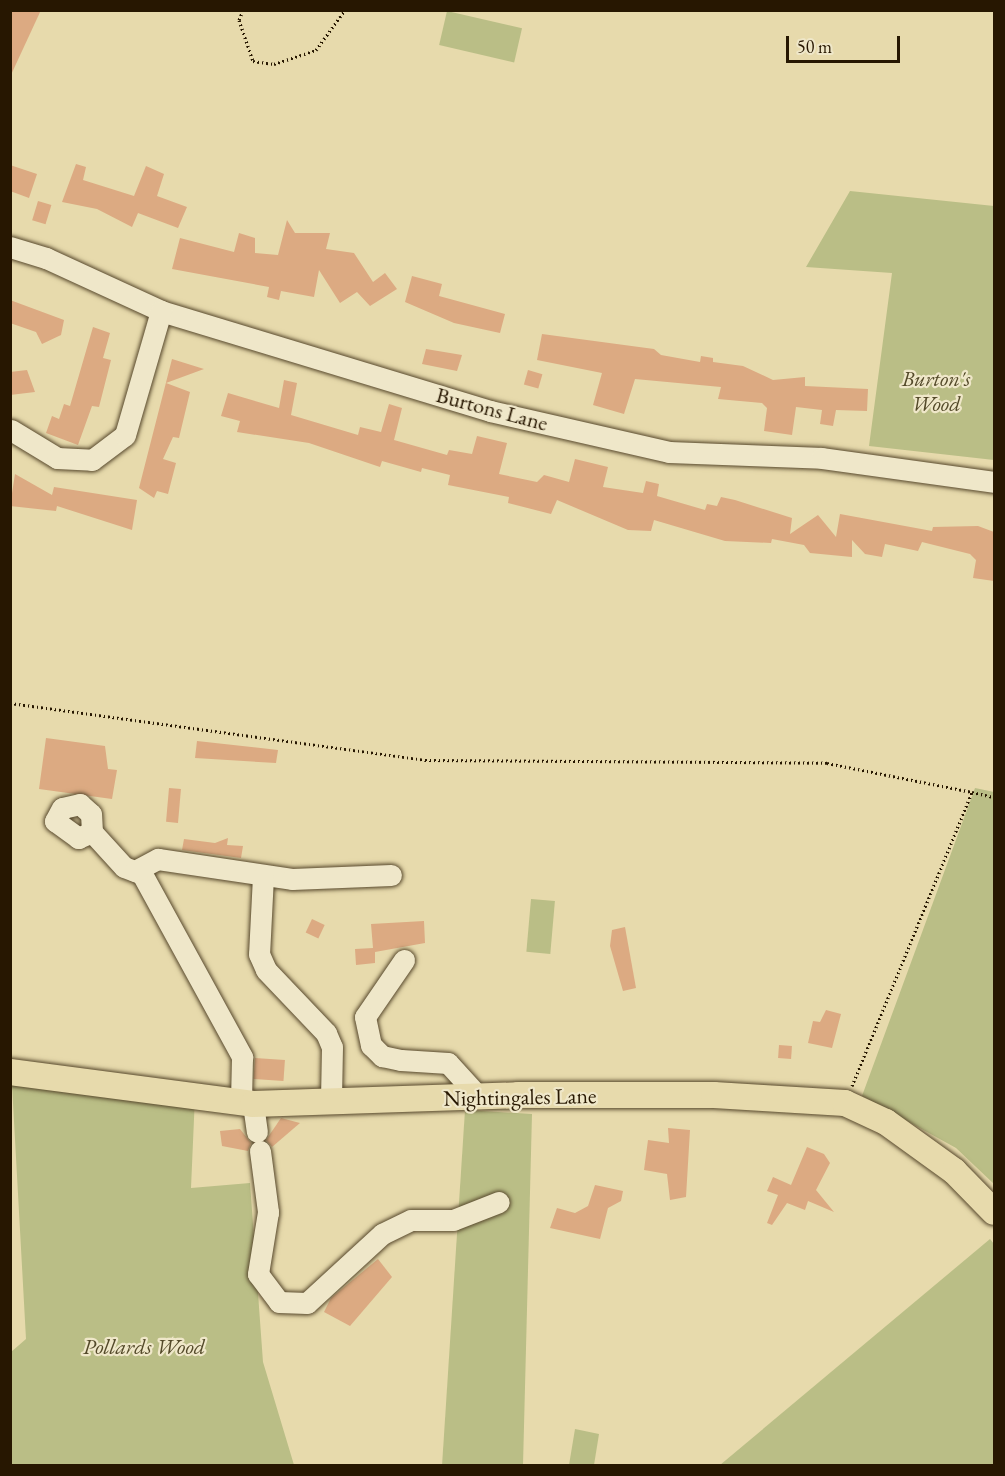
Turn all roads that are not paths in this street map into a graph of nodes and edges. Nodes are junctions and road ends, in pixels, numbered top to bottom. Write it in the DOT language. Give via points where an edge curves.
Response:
graph roads {
  1 [pos="10,248"];
  2 [pos="161,311"];
  3 [pos="11,430"];
  4 [pos="994,482"];
  5 [pos="92,832"];
  6 [pos="135,871"];
  7 [pos="391,875"];
  8 [pos="263,876"];
  9 [pos="404,960"];
  10 [pos="10,1072"];
  11 [pos="478,1096"];
  12 [pos="331,1101"];
  13 [pos="247,1103"];
  14 [pos="499,1202"];
  15 [pos="994,1212"];
  1 -- 2 [label="street, Burtons Lane" via="46,258"];
  2 -- 3 [label="street" via="125,435 92,460 57,458"];
  2 -- 4 [label="street, Burtons Lane" via="490,411 669,452 822,458"];
  5 -- 6 [label="street" via="124,867"];
  6 -- 8 [label="street" via="158,859"];
  6 -- 13 [label="street" via="142,874 242,1057"];
  7 -- 8 [label="street"];
  8 -- 12 [label="street" via="259,954 266,970 326,1033"];
  9 -- 11 [label="street" via="365,1017 371,1045 382,1056 448,1063"];
  10 -- 13 [label="main road, Nightingales Lane"];
  11 -- 12 [label="main road, Nightingales Lane"];
  11 -- 15 [label="main road, Nightingales Lane" via="714,1095 845,1103 885,1122 954,1170"];
  12 -- 13 [label="main road, Nightingales Lane"];
  13 -- 14 [label="street" via="259,1141 268,1212 258,1274 279,1302 307,1303 382,1234 411,1220 453,1220"];
}
